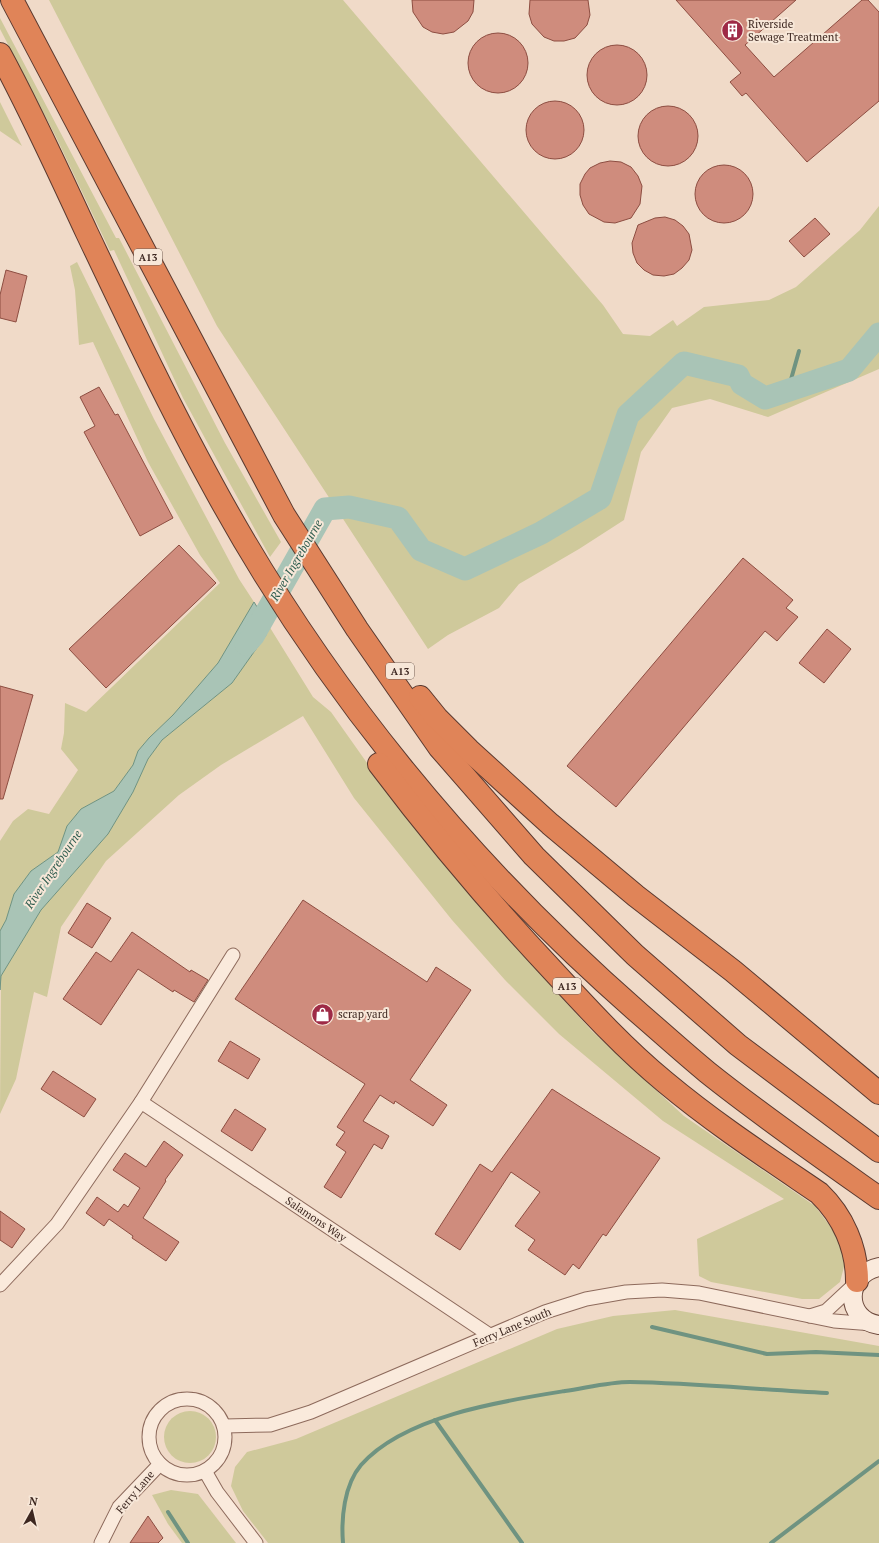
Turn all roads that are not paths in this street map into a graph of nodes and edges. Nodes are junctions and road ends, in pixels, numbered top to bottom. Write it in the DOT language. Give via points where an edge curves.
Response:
graph roads {
  1 [pos="12,0"];
  2 [pos="0,54"];
  3 [pos="357,630"];
  4 [pos="308,641"];
  5 [pos="233,955"];
  6 [pos="879,1093"];
  7 [pos="141,1102"];
  8 [pos="879,1151"];
  9 [pos="879,1198"];
  10 [pos="879,1267"];
  11 [pos="856,1283"];
  12 [pos="0,1285"];
  13 [pos="810,1316"];
  14 [pos="879,1325"];
  15 [pos="491,1336"];
  16 [pos="225,1426"];
  17 [pos="160,1464"];
  18 [pos="205,1471"];
  19 [pos="101,1543"];
  20 [pos="256,1543"];
  1 -- 3 [label="highway, A13" via="284,515"];
  2 -- 4 [label="highway, A13" via="213,487"];
  3 -- 6 [label="highway, A13" via="386,653 437,718 550,824 636,896 733,971"];
  3 -- 8 [label="highway, A13" via="440,748 534,856 635,955 738,1045"];
  4 -- 9 [label="highway, A13" via="404,772 509,891 601,980 704,1070"];
  4 -- 11 [label="highway, A13" via="324,688 442,845 524,940 635,1056 724,1129 829,1202 845,1228 852,1246 857,1266"];
  5 -- 7 [label="street"];
  7 -- 12 [label="street" via="57,1224"];
  7 -- 15 [label="street, Salamons Way"];
  10 -- 11 [label="street" via="870,1270"];
  11 -- 13 [label="street" via="826,1311"];
  11 -- 14 [label="street" via="853,1298 857,1312 872,1324"];
  13 -- 14 [label="street, Ferry Lane South"];
  13 -- 15 [label="street, Ferry Lane South" via="699,1293 662,1290 626,1292 545,1312"];
  15 -- 16 [label="street, Ferry Lane South" via="311,1412 270,1425"];
  16 -- 17 [label="street" via="210,1406 199,1400 186,1398 168,1404 154,1417 149,1429 150,1448"];
  16 -- 18 [label="street" via="226,1440 223,1452 216,1463"];
  17 -- 18 [label="street" via="181,1475"];
  17 -- 19 [label="street, Ferry Lane" via="119,1507"];
  18 -- 20 [label="street" via="217,1492"];
}
